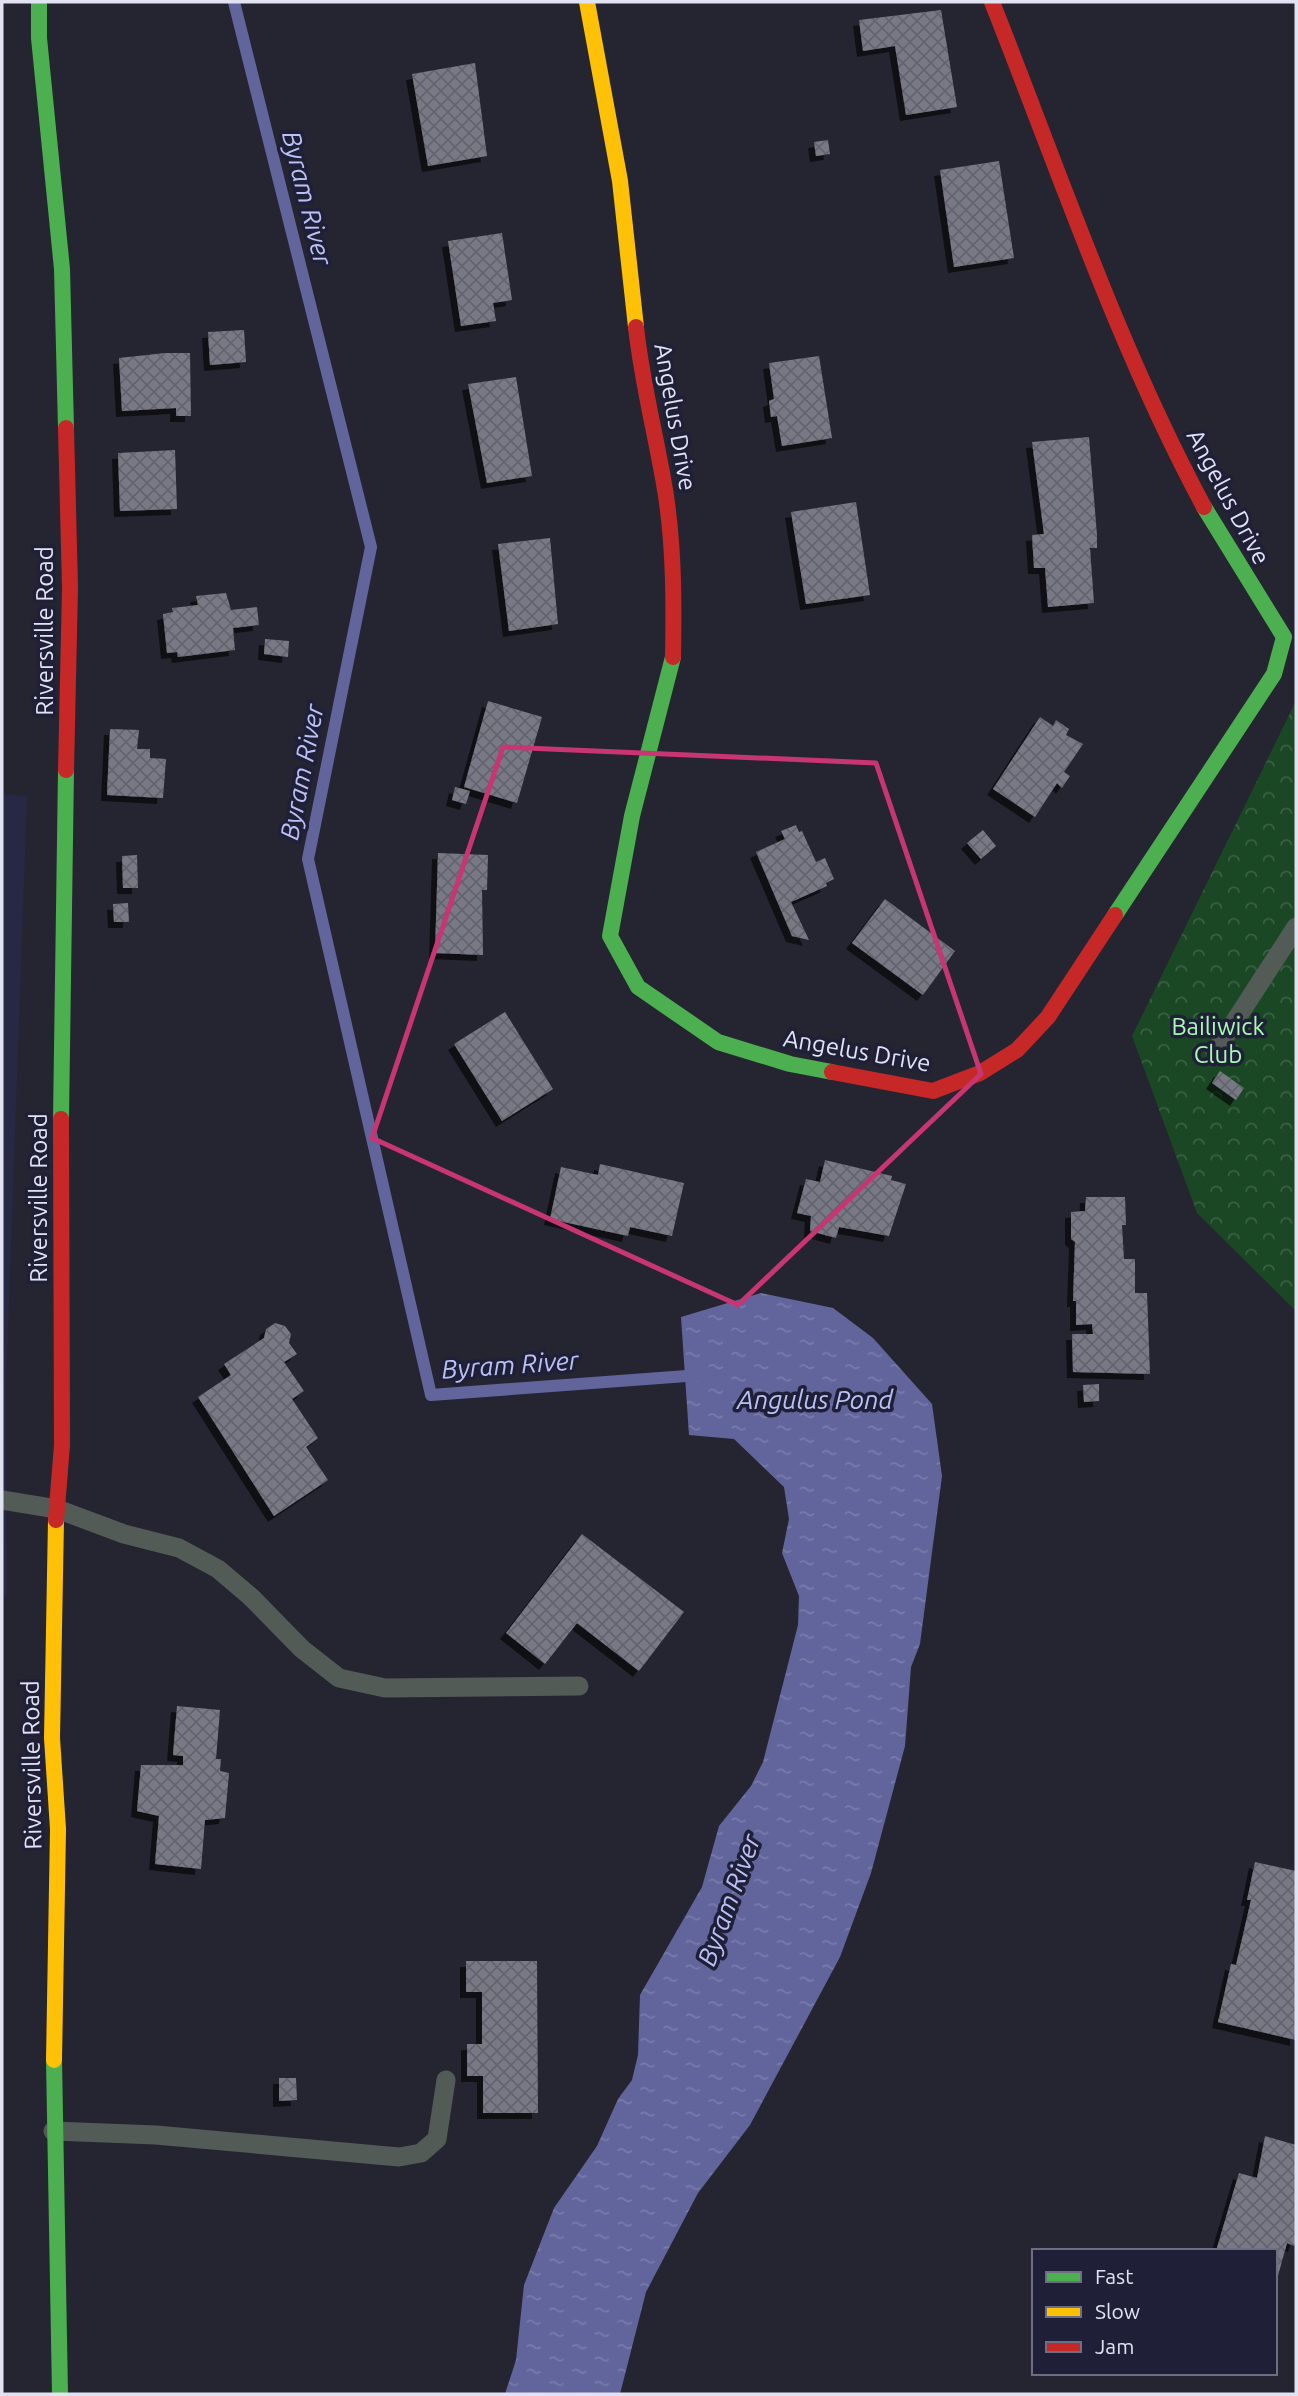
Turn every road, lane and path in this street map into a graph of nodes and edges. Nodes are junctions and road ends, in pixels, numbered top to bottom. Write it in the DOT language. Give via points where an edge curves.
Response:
graph roads {
  1 [pos="39,2"];
  2 [pos="587,2"];
  3 [pos="992,2"];
  4 [pos="1296,927"];
  5 [pos="1215,1052"];
  6 [pos="2,1500"];
  7 [pos="57,1509"];
  8 [pos="579,1686"];
  9 [pos="446,2080"];
  10 [pos="53,2131"];
  11 [pos="60,2394"];
  1 -- 7 [label="street, Riversville Road" via="62,269 70,588 61,1028 62,1445"];
  2 -- 3 [label="street, Angelus Drive" via="620,181 641,372 666,497 674,574 673,663 632,816 610,936 638,988 718,1042 790,1064 933,1091 980,1073 1017,1050 1048,1017 1274,674 1284,637 1211,522 1177,457"];
  4 -- 5 [label="lane"];
  6 -- 7 [label="lane"];
  7 -- 8 [label="lane" via="179,1548 218,1569 302,1649 340,1678 386,1688"];
  7 -- 10 [label="street, Riversville Road" via="52,1738 58,1829"];
  9 -- 10 [label="lane" via="437,2139 421,2153 399,2157 156,2135"];
  10 -- 11 [label="street, Riversville Road"];
}
